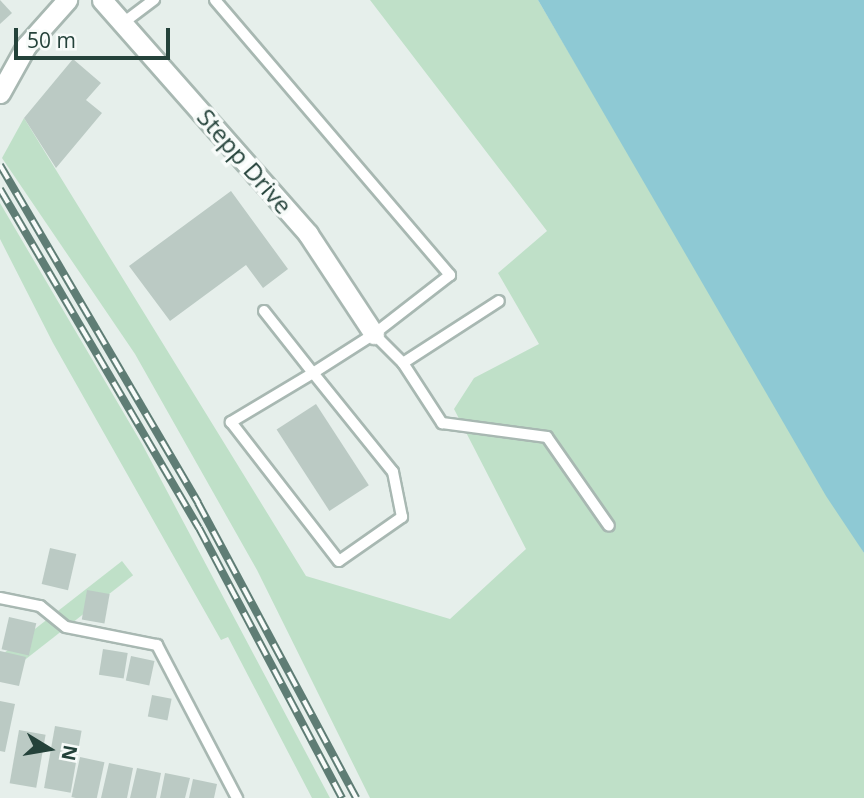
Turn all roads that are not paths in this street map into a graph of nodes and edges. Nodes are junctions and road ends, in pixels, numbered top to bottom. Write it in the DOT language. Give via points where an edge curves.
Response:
graph roads {
  1 [pos="67,0"];
  2 [pos="102,0"];
  3 [pos="153,0"];
  4 [pos="215,0"];
  5 [pos="122,23"];
  6 [pos="0,93"];
  7 [pos="499,301"];
  8 [pos="264,311"];
  9 [pos="373,334"];
  10 [pos="403,363"];
  11 [pos="313,373"];
  12 [pos="609,526"];
  13 [pos="0,598"];
  14 [pos="237,798"];
  1 -- 6 [label="street" via="26,46"];
  2 -- 5 [label="street, Stepp Drive"];
  3 -- 5 [label="lane"];
  4 -- 9 [label="lane" via="450,275"];
  5 -- 9 [label="street, Stepp Drive" via="308,234"];
  7 -- 10 [label="lane"];
  8 -- 11 [label="lane"];
  9 -- 10 [label="lane"];
  9 -- 11 [label="lane"];
  10 -- 12 [label="lane" via="442,423 547,437"];
  11 -- 11 [label="lane" via="231,422 339,561 402,517 393,472"];
  13 -- 14 [label="lane" via="40,606 66,627 157,645"];
}
